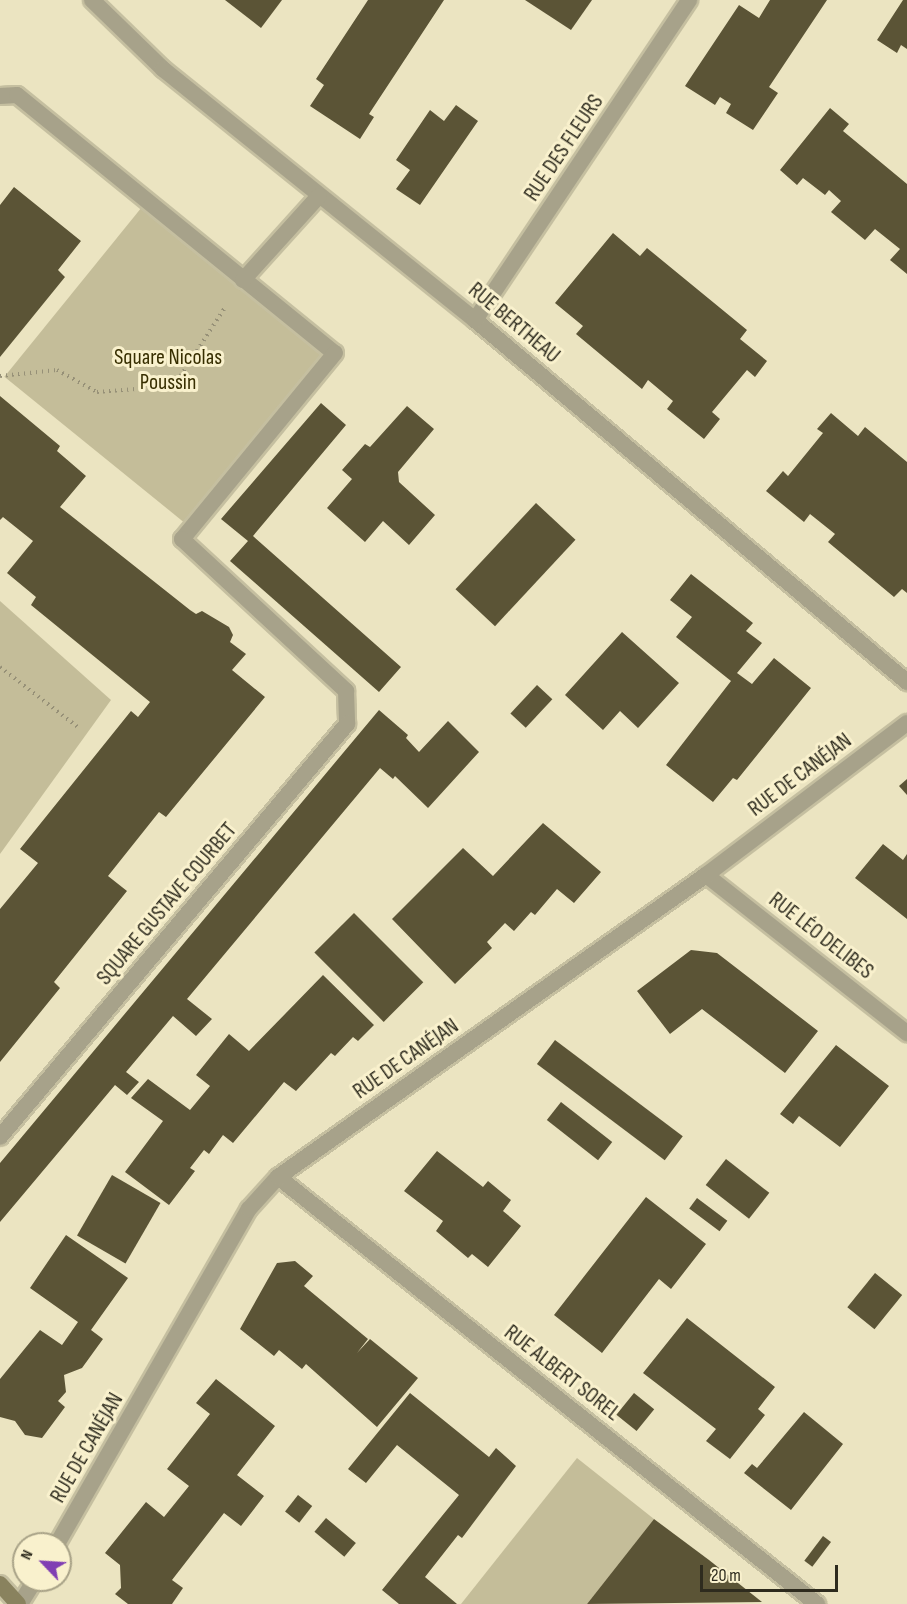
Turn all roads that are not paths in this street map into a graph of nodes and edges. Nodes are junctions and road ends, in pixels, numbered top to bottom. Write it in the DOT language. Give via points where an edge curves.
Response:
graph roads {
  1 [pos="92,0"];
  2 [pos="689,0"];
  3 [pos="0,96"];
  4 [pos="319,196"];
  5 [pos="243,280"];
  6 [pos="475,320"];
  7 [pos="907,682"];
  8 [pos="907,723"];
  9 [pos="706,875"];
  10 [pos="907,1033"];
  11 [pos="0,1137"];
  12 [pos="278,1177"];
  13 [pos="64,1532"];
  14 [pos="0,1584"];
  15 [pos="19,1604"];
  16 [pos="817,1604"];
  1 -- 4 [label="street, RUE BERTHEAU" via="163,69"];
  2 -- 6 [label="street, RUE DES FLEURS"];
  3 -- 5 [label="street" via="16,95"];
  4 -- 5 [label="street"];
  4 -- 6 [label="street, RUE BERTHEAU"];
  5 -- 11 [label="street, SQUARE GUSTAVE COURBET" via="335,353 182,540 346,691 347,724"];
  6 -- 7 [label="street, RUE BERTHEAU"];
  8 -- 9 [label="street, RUE DE CANÉJAN"];
  9 -- 10 [label="street, RUE LÉO DELIBES"];
  9 -- 12 [label="street, RUE DE CANÉJAN"];
  12 -- 13 [label="street, RUE DE CANÉJAN" via="249,1209"];
  12 -- 16 [label="street, RUE ALBERT SOREL"];
  14 -- 15 [label="main road"];
}
